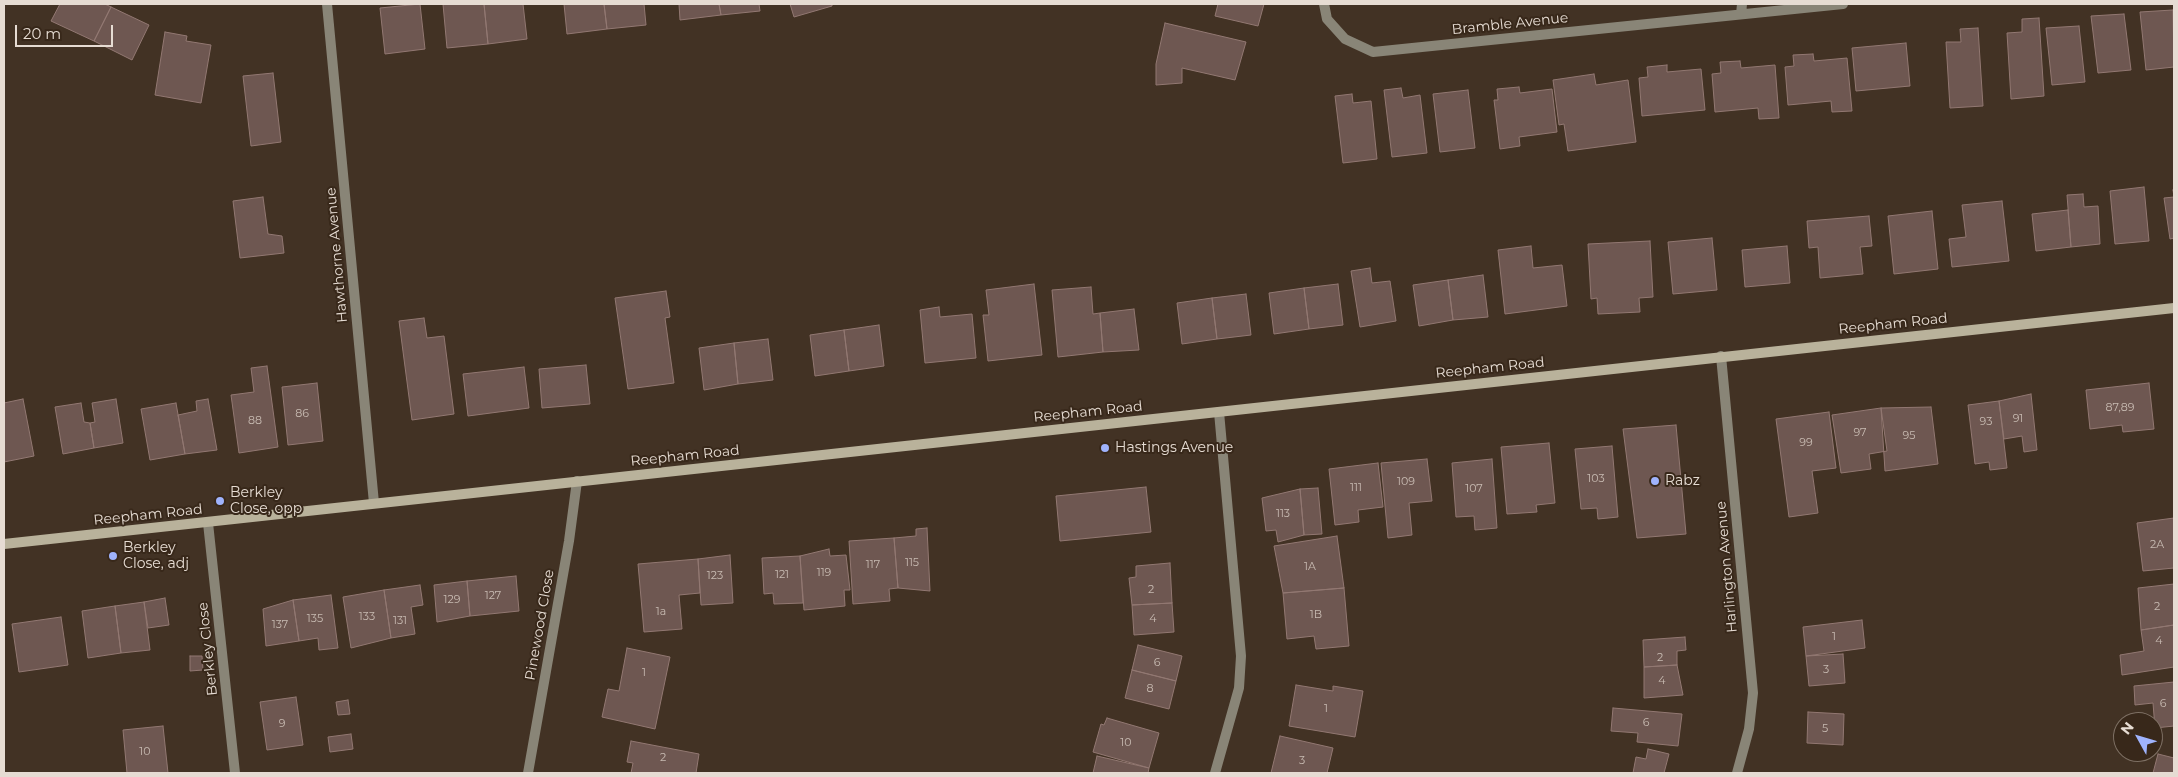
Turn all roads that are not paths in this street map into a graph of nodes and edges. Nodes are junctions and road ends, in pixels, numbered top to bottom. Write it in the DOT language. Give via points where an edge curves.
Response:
graph roads {
  1 [pos="327,4"];
  2 [pos="1324,4"];
  3 [pos="1843,4"];
  4 [pos="1742,9"];
  5 [pos="2174,308"];
  6 [pos="1721,356"];
  7 [pos="1219,412"];
  8 [pos="577,481"];
  9 [pos="374,503"];
  10 [pos="208,522"];
  11 [pos="4,544"];
  12 [pos="235,773"];
  13 [pos="528,773"];
  14 [pos="1215,773"];
  15 [pos="1737,773"];
  1 -- 9 [label="street, Hawthorne Avenue"];
  2 -- 4 [label="street, Bramble Avenue" via="1327,19 1345,39 1373,52"];
  3 -- 4 [label="street, Bramble Avenue"];
  5 -- 6 [label="street, Reepham Road"];
  6 -- 7 [label="street, Reepham Road"];
  6 -- 15 [label="street, Harlington Avenue" via="1752,693 1749,729"];
  7 -- 8 [label="street, Reepham Road"];
  7 -- 14 [label="street" via="1241,656 1239,688"];
  8 -- 9 [label="street, Reepham Road"];
  8 -- 13 [label="street, Pinewood Close"];
  9 -- 10 [label="street, Reepham Road"];
  10 -- 11 [label="street, Reepham Road"];
  10 -- 12 [label="street, Berkley Close"];
}
